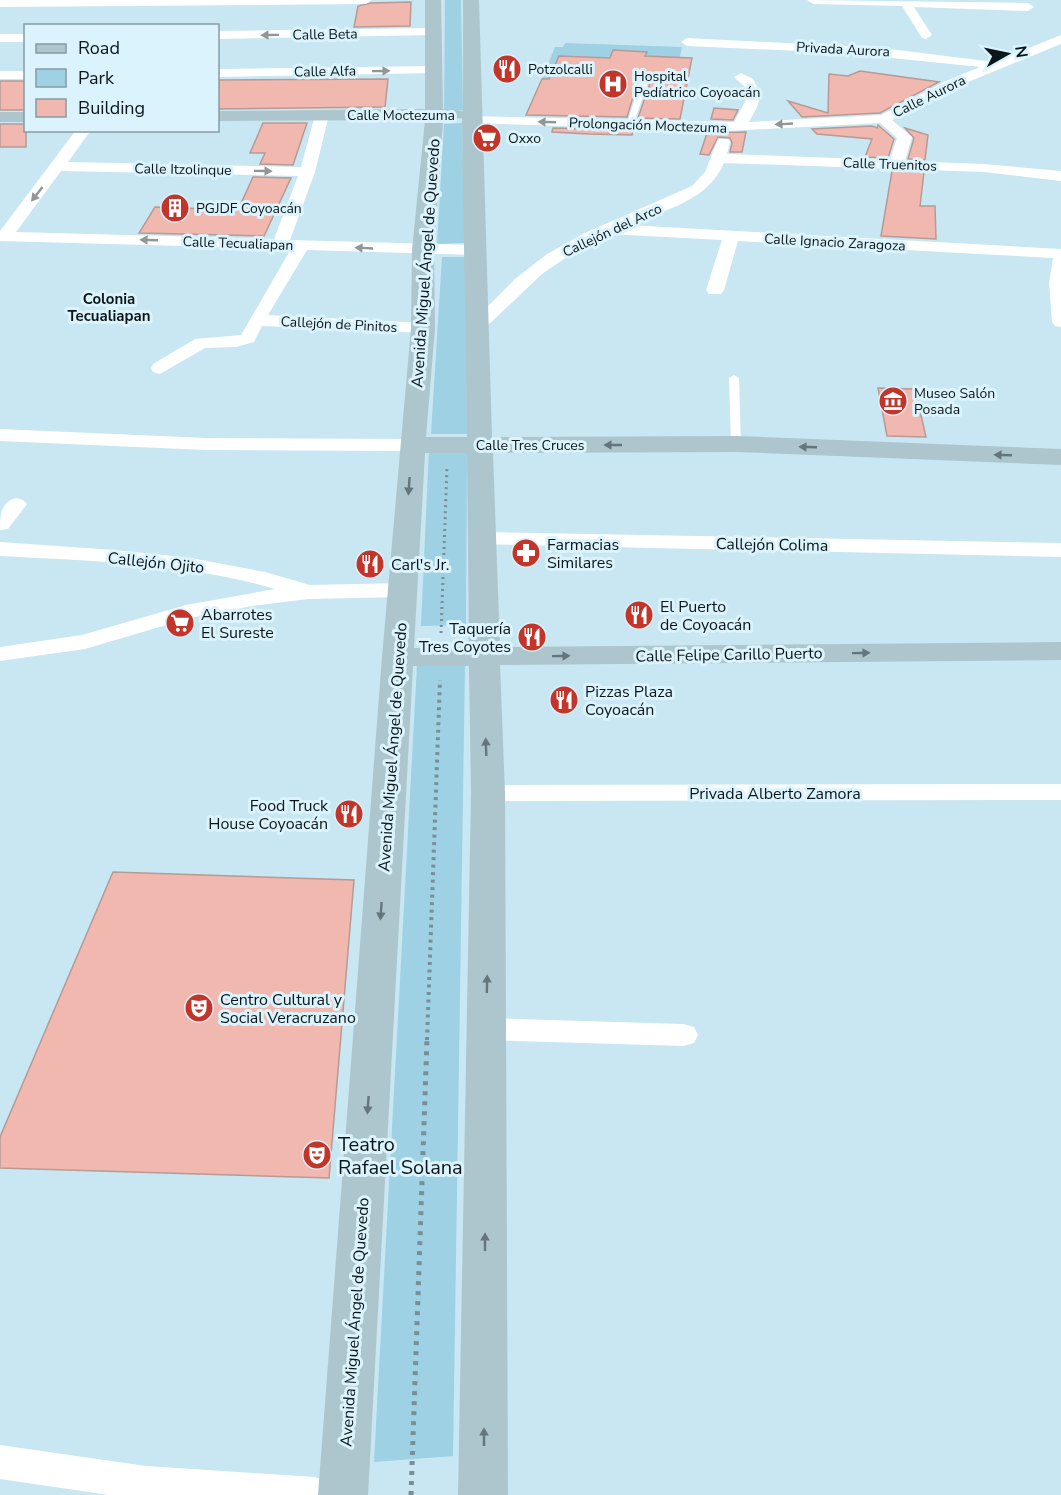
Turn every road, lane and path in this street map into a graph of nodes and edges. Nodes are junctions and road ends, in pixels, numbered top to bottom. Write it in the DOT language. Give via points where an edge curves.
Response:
graph roads {
  1 [pos="366,0"];
  2 [pos="433,0"];
  3 [pos="471,0"];
  4 [pos="813,0"];
  5 [pos="905,1"];
  6 [pos="2,3"];
  7 [pos="1028,7"];
  8 [pos="434,32"];
  9 [pos="219,35"];
  10 [pos="926,35"];
  11 [pos="0,38"];
  12 [pos="24,38"];
  13 [pos="1061,39"];
  14 [pos="687,42"];
  15 [pos="1046,46"];
  16 [pos="1061,48"];
  17 [pos="998,66"];
  18 [pos="432,70"];
  19 [pos="219,73"];
  20 [pos="0,75"];
  21 [pos="24,75"];
  22 [pos="741,77"];
  23 [pos="644,82"];
  24 [pos="219,116"];
  25 [pos="0,117"];
  26 [pos="24,117"];
  27 [pos="434,117"];
  28 [pos="321,119"];
  29 [pos="472,119"];
  30 [pos="884,119"];
  31 [pos="823,122"];
  32 [pos="219,124"];
  33 [pos="24,125"];
  34 [pos="629,125"];
  35 [pos="0,126"];
  36 [pos="732,127"];
  37 [pos="83,132"];
  38 [pos="905,137"];
  39 [pos="718,158"];
  40 [pos="896,164"];
  41 [pos="58,166"];
  42 [pos="307,172"];
  43 [pos="1061,176"];
  44 [pos="608,229"];
  45 [pos="2,236"];
  46 [pos="731,236"];
  47 [pos="280,244"];
  48 [pos="302,245"];
  49 [pos="423,250"];
  50 [pos="476,250"];
  51 [pos="1061,256"];
  52 [pos="715,290"];
  53 [pos="256,320"];
  54 [pos="1061,322"];
  55 [pos="478,324"];
  56 [pos="423,328"];
  57 [pos="160,368"];
  58 [pos="734,378"];
  59 [pos="0,435"];
  60 [pos="736,444"];
  61 [pos="412,445"];
  62 [pos="481,446"];
  63 [pos="1061,457"];
  64 [pos="448,461"];
  65 [pos="16,504"];
  66 [pos="0,524"];
  67 [pos="483,539"];
  68 [pos="0,549"];
  69 [pos="1061,550"];
  70 [pos="402,590"];
  71 [pos="308,592"];
  72 [pos="1061,651"];
  73 [pos="398,657"];
  74 [pos="442,657"];
  75 [pos="485,657"];
  76 [pos="3,658"];
  77 [pos="1061,792"];
  78 [pos="488,793"];
  79 [pos="486,1029"];
  80 [pos="682,1035"];
  81 [pos="0,1462"];
  82 [pos="315,1495"];
  83 [pos="343,1495"];
  84 [pos="411,1495"];
  85 [pos="483,1495"];
  1 -- 6 [label="street"];
  2 -- 8 [label="main road, Avenida Miguel Ángel de Quevedo"];
  3 -- 29 [label="main road"];
  4 -- 5 [label="street"];
  5 -- 7 [label="street"];
  5 -- 10 [label="street"];
  8 -- 9 [label="street, Calle Beta, one-way"];
  8 -- 18 [label="main road, Avenida Miguel Ángel de Quevedo"];
  11 -- 12 [label="street"];
  13 -- 15 [label="street, Calle Aurora"];
  14 -- 17 [label="street, Privada Aurora" via="884,51"];
  15 -- 16 [label="street"];
  15 -- 17 [label="street, Calle Aurora"];
  17 -- 30 [label="street, Calle Aurora" via="951,84"];
  19 -- 18 [label="street, Calle Alfa, one-way"];
  18 -- 27 [label="main road, Avenida Miguel Ángel de Quevedo"];
  20 -- 21 [label="street"];
  22 -- 36 [label="street, Callejón del Arco" via="751,83 754,92 748,112"];
  23 -- 34 [label="lane"];
  24 -- 28 [label="main road, Calle Moctezuma"];
  25 -- 26 [label="main road"];
  27 -- 28 [label="main road, Calle Moctezuma"];
  27 -- 29 [label="main road, Calle Moctezuma"];
  27 -- 49 [label="main road, Avenida Miguel Ángel de Quevedo"];
  28 -- 32 [label="main road, Calle Moctezuma"];
  28 -- 42 [label="street"];
  34 -- 29 [label="street, Prolongación Moctezuma, one-way"];
  29 -- 50 [label="main road"];
  30 -- 31 [label="street, Prolongación Moctezuma"];
  30 -- 38 [label="street, Calle Aurora"];
  31 -- 36 [label="street, Prolongación Moctezuma, one-way"];
  31 -- 38 [label="street, Prolongación Moctezuma"];
  33 -- 35 [label="main road"];
  34 -- 36 [label="street, Prolongación Moctezuma"];
  36 -- 39 [label="street, Callejón del Arco"];
  37 -- 41 [label="street"];
  38 -- 40 [label="street, Calle Aurora"];
  39 -- 40 [label="street, Calle Truenitos"];
  39 -- 44 [label="street, Callejón del Arco" via="708,181 697,190"];
  40 -- 43 [label="street, Calle Truenitos"];
  41 -- 42 [label="street, Calle Itzolinque, one-way"];
  41 -- 45 [label="street, one-way"];
  42 -- 47 [label="street"];
  44 -- 46 [label="street, Calle Ignacio Zaragoza"];
  44 -- 55 [label="street, Callejón del Arco" via="537,270"];
  47 -- 45 [label="street, Calle Tecualiapan, one-way"];
  46 -- 51 [label="street, Calle Ignacio Zaragoza"];
  46 -- 52 [label="street"];
  47 -- 48 [label="street, Calle Tecualiapan"];
  49 -- 48 [label="street, Calle Tecualiapan, one-way"];
  48 -- 53 [label="street"];
  49 -- 50 [label="street, Calle Tecualiapan"];
  49 -- 56 [label="main road, Avenida Miguel Ángel de Quevedo"];
  50 -- 55 [label="main road"];
  51 -- 54 [label="street"];
  53 -- 56 [label="street, Callejón de Pinitos"];
  53 -- 57 [label="street" via="243,341 201,343"];
  55 -- 62 [label="main road"];
  56 -- 61 [label="main road, Avenida Miguel Ángel de Quevedo"];
  58 -- 60 [label="lane"];
  59 -- 61 [label="street, Calle Tres Cruces" via="279,447"];
  60 -- 62 [label="main road, Calle Tres Cruces, one-way"];
  63 -- 60 [label="main road, Calle Tres Cruces, one-way"];
  61 -- 62 [label="main road, Calle Tres Cruces"];
  61 -- 70 [label="main road, Avenida Miguel Ángel de Quevedo, one-way"];
  62 -- 67 [label="main road"];
  64 -- 74 [label="path"];
  65 -- 66 [label="street"];
  67 -- 69 [label="street, Callejón Colima"];
  67 -- 75 [label="main road"];
  68 -- 71 [label="street, Callejón Ojito" via="168,560 262,577"];
  70 -- 71 [label="street"];
  70 -- 73 [label="main road, Avenida Miguel Ángel de Quevedo"];
  71 -- 76 [label="street" via="186,612 85,642"];
  75 -- 72 [label="main road, Calle Felipe Carillo Puerto, one-way"];
  73 -- 74 [label="main road, Calle Felipe Carillo Puerto"];
  73 -- 83 [label="main road, Avenida Miguel Ángel de Quevedo, one-way"];
  74 -- 75 [label="main road, Calle Felipe Carillo Puerto"];
  74 -- 84 [label="path"];
  78 -- 75 [label="main road, one-way"];
  77 -- 78 [label="street, Privada Alberto Zamora"];
  79 -- 78 [label="main road, one-way"];
  79 -- 80 [label="street"];
  85 -- 79 [label="main road, one-way"];
  81 -- 82 [label="street" via="146,1484"];
}
